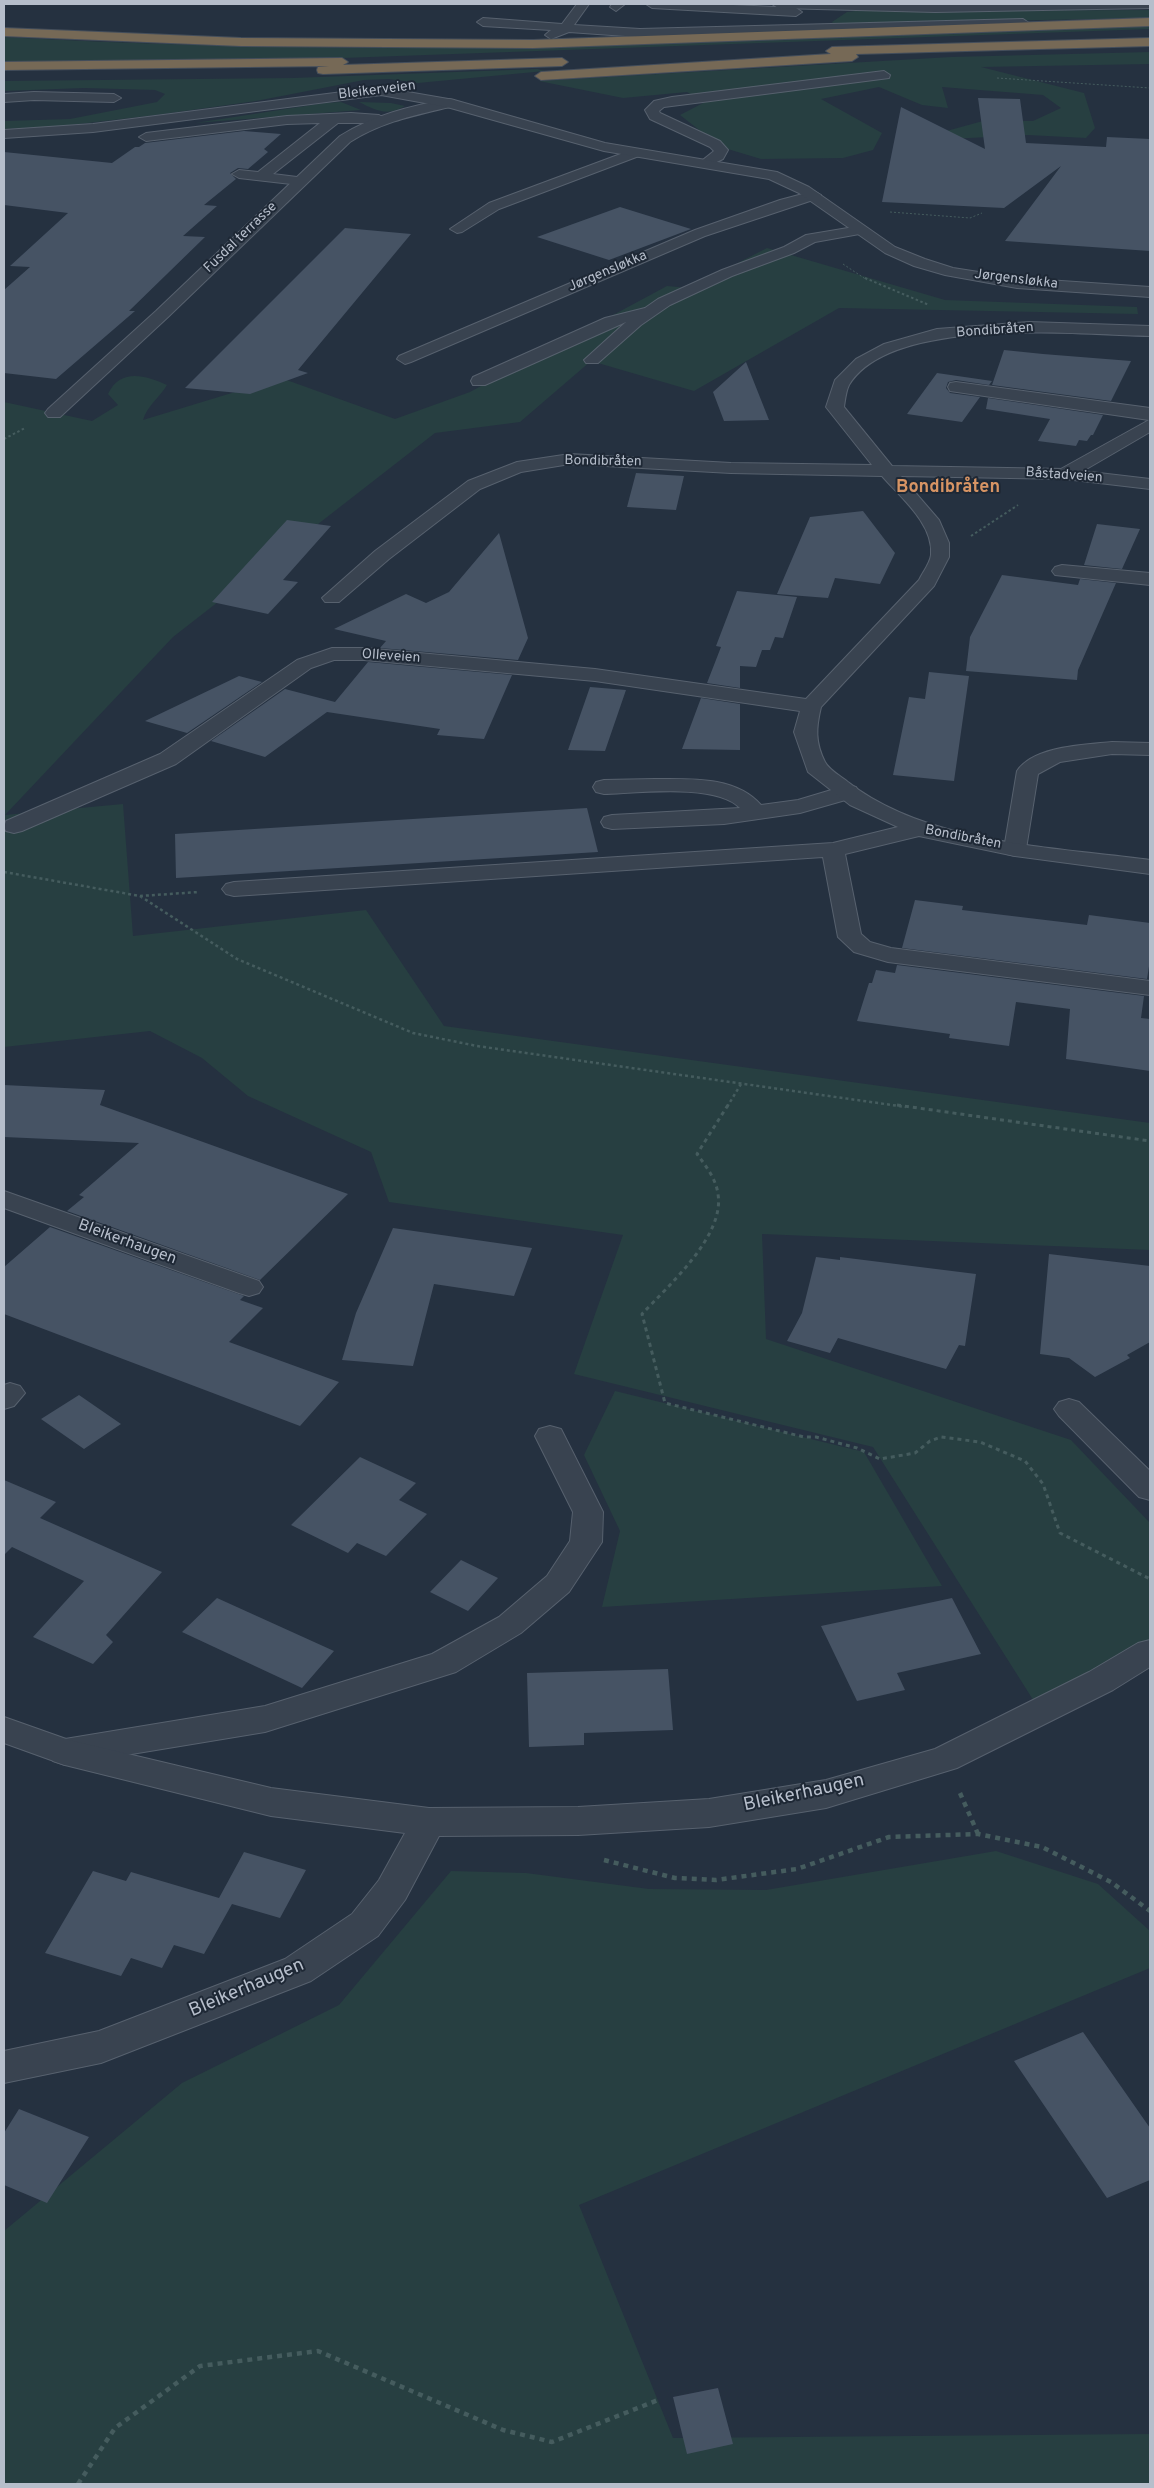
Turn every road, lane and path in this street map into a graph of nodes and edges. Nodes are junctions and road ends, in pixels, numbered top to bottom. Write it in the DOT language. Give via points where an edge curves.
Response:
graph roads {
  1 [pos="583,4"];
  2 [pos="652,4"];
  3 [pos="778,4"];
  4 [pos="1150,4"];
  5 [pos="832,7"];
  6 [pos="725,8"];
  7 [pos="496,10"];
  8 [pos="760,19"];
  9 [pos="686,20"];
  10 [pos="793,20"];
  11 [pos="648,22"];
  12 [pos="1150,22"];
  13 [pos="1077,23"];
  14 [pos="565,29"];
  15 [pos="4,32"];
  16 [pos="617,32"];
  17 [pos="1150,32"];
  18 [pos="1150,42"];
  19 [pos="437,44"];
  20 [pos="979,48"];
  21 [pos="4,66"];
  22 [pos="4,75"];
  23 [pos="884,75"];
  24 [pos="526,77"];
  25 [pos="990,77"];
  26 [pos="422,86"];
  27 [pos="1150,88"];
  28 [pos="380,91"];
  29 [pos="4,98"];
  30 [pos="114,98"];
  31 [pos="280,103"];
  32 [pos="450,103"];
  33 [pos="334,119"];
  34 [pos="379,119"];
  35 [pos="191,132"];
  36 [pos="4,134"];
  37 [pos="311,135"];
  38 [pos="146,137"];
  39 [pos="345,139"];
  40 [pos="231,140"];
  41 [pos="634,153"];
  42 [pos="706,163"];
  43 [pos="239,174"];
  44 [pos="260,177"];
  45 [pos="300,181"];
  46 [pos="814,194"];
  47 [pos="883,211"];
  48 [pos="982,213"];
  49 [pos="457,228"];
  50 [pos="860,230"];
  51 [pos="838,260"];
  52 [pos="1150,292"];
  53 [pos="650,310"];
  54 [pos="933,310"];
  55 [pos="1150,330"];
  56 [pos="406,359"];
  57 [pos="592,360"];
  58 [pos="479,381"];
  59 [pos="956,387"];
  60 [pos="54,413"];
  61 [pos="1150,415"];
  62 [pos="1150,424"];
  63 [pos="887,470"];
  64 [pos="1064,474"];
  65 [pos="1150,484"];
  66 [pos="940,557"];
  67 [pos="1062,571"];
  68 [pos="1150,579"];
  69 [pos="332,598"];
  70 [pos="811,706"];
  71 [pos="1150,749"];
  72 [pos="604,787"];
  73 [pos="848,792"];
  74 [pos="755,812"];
  75 [pos="612,822"];
  76 [pos="14,826"];
  77 [pos="919,829"];
  78 [pos="1015,848"];
  79 [pos="834,850"];
  80 [pos="1150,867"];
  81 [pos="4,872"];
  82 [pos="234,889"];
  83 [pos="140,896"];
  84 [pos="1150,988"];
  85 [pos="741,1084"];
  86 [pos="1150,1141"];
  87 [pos="4,1199"];
  88 [pos="249,1287"];
  89 [pos="1070,1409"];
  90 [pos="550,1436"];
  91 [pos="1150,1489"];
  92 [pos="1150,1579"];
  93 [pos="1150,1652"];
  94 [pos="4,1730"];
  95 [pos="64,1752"];
  96 [pos="945,1759"];
  97 [pos="429,1822"];
  98 [pos="978,1834"];
  99 [pos="600,1859"];
  100 [pos="1150,1911"];
  101 [pos="4,2067"];
  102 [pos="658,2400"];
  103 [pos="78,2484"];
  1 -- 14 [label="street"];
  2 -- 6 [label="street"];
  3 -- 5 [label="street"];
  4 -- 5 [label="street"];
  5 -- 10 [label="street" via="830,17"];
  6 -- 8 [label="street"];
  6 -- 10 [label="street"];
  7 -- 14 [label="street" via="487,23"];
  8 -- 9 [label="street"];
  8 -- 10 [label="street"];
  10 -- 13 [label="street"];
  10 -- 16 [label="street" via="646,33"];
  11 -- 16 [label="street"];
  12 -- 13 [label="highway"];
  13 -- 19 [label="highway" via="533,44"];
  14 -- 16 [label="street" via="600,27"];
  14 -- 19 [label="street" via="524,40"];
  15 -- 19 [label="highway" via="241,42"];
  17 -- 21 [label="highway" via="375,61"];
  18 -- 20 [label="highway"];
  20 -- 22 [label="highway" via="369,69"];
  20 -- 24 [label="highway"];
  23 -- 42 [label="street" via="672,101 652,110 655,116 715,144 721,150 718,156"];
  25 -- 27 [label="path"];
  26 -- 28 [label="street, Bleikerveien"];
  26 -- 31 [label="street, Bleikerveien" via="369,83"];
  26 -- 32 [label="street, Jørgensløkka"];
  28 -- 31 [label="street, Bleikerveien"];
  28 -- 32 [label="street, Jørgensløkka"];
  29 -- 30 [label="street"];
  31 -- 36 [label="street, Bleikerveien" via="93,128"];
  32 -- 34 [label="street, Fusdal terrasse"];
  32 -- 41 [label="street, Jørgensløkka" via="565,138"];
  33 -- 34 [label="street"];
  33 -- 35 [label="street" via="286,120"];
  33 -- 37 [label="street"];
  34 -- 39 [label="street, Fusdal terrasse"];
  35 -- 38 [label="street"];
  35 -- 40 [label="street" via="202,137"];
  37 -- 39 [label="street"];
  37 -- 44 [label="street"];
  39 -- 45 [label="street, Fusdal terrasse"];
  41 -- 42 [label="street, Jørgensløkka"];
  41 -- 49 [label="street, Jørgensløkka" via="494,206"];
  42 -- 46 [label="street, Jørgensløkka" via="772,175"];
  43 -- 44 [label="street"];
  44 -- 45 [label="street"];
  45 -- 60 [label="street, Fusdal terrasse"];
  46 -- 50 [label="street, Jørgensløkka"];
  46 -- 56 [label="street, Jørgensløkka" via="785,201 748,218 700,233"];
  47 -- 48 [label="path" via="970,218"];
  50 -- 52 [label="street, Jørgensløkka" via="890,249 945,269 986,278"];
  50 -- 53 [label="street" via="811,238"];
  51 -- 54 [label="path" via="868,280 927,303"];
  53 -- 57 [label="street"];
  53 -- 58 [label="street" via="611,321"];
  55 -- 63 [label="street, Bondibråten" via="1029,327 937,334 890,347 862,362 841,384 835,407 858,439"];
  59 -- 61 [label="street"];
  62 -- 64 [label="street"];
  63 -- 64 [label="street, Båstadveien"];
  63 -- 66 [label="street, Bondibråten" via="930,520 940,543"];
  63 -- 69 [label="street, Bondibråten" via="731,468 570,460 517,467 474,485 382,555"];
  64 -- 65 [label="street, Båstadveien"];
  64 -- 66 [label="path"];
  66 -- 70 [label="street" via="927,582"];
  67 -- 68 [label="street"];
  70 -- 73 [label="street, Bondibråten" via="806,732 816,766"];
  70 -- 76 [label="street, Olleveien" via="595,675 364,654 332,654 304,664 168,759"];
  71 -- 78 [label="street, Bondibråten" via="1112,748 1054,756 1028,771"];
  72 -- 74 [label="street" via="707,787 741,798"];
  73 -- 74 [label="street" via="800,806"];
  73 -- 77 [label="street, Bondibråten"];
  74 -- 75 [label="street" via="724,817"];
  77 -- 78 [label="street, Bondibråten"];
  77 -- 79 [label="street"];
  78 -- 80 [label="street, Bondibråten"];
  79 -- 82 [label="street"];
  79 -- 84 [label="street" via="850,937 862,947 888,955"];
  81 -- 83 [label="path"];
  82 -- 83 [label="path"];
  83 -- 85 [label="path" via="237,959 413,1033 477,1046"];
  85 -- 86 [label="path"];
  85 -- 92 [label="path" via="697,1154 712,1176 719,1201 711,1234 642,1314 665,1403 804,1437 816,1437 857,1448 880,1459 915,1453 941,1437 980,1442 1025,1461 1043,1484 1060,1533"];
  87 -- 88 [label="street, Bleikerhaugen"];
  89 -- 91 [label="street"];
  90 -- 95 [label="street" via="588,1512 586,1542 558,1584 510,1625 444,1663 265,1719"];
  93 -- 96 [label="street, Bleikerhaugen" via="1100,1681"];
  94 -- 95 [label="street, Bleikerhaugen"];
  95 -- 97 [label="street, Bleikerhaugen" via="271,1802"];
  96 -- 97 [label="street, Bleikerhaugen" via="826,1794 709,1812 578,1821"];
  96 -- 98 [label="path"];
  97 -- 101 [label="street, Bleikerhaugen" via="392,1890 365,1925 298,1970 101,2048"];
  98 -- 99 [label="path" via="889,1837 798,1869 716,1880 675,1878"];
  98 -- 100 [label="path" via="1042,1847 1111,1882"];
  102 -- 103 [label="path" via="552,2442 502,2430 318,2352 200,2366 115,2428"];
}
